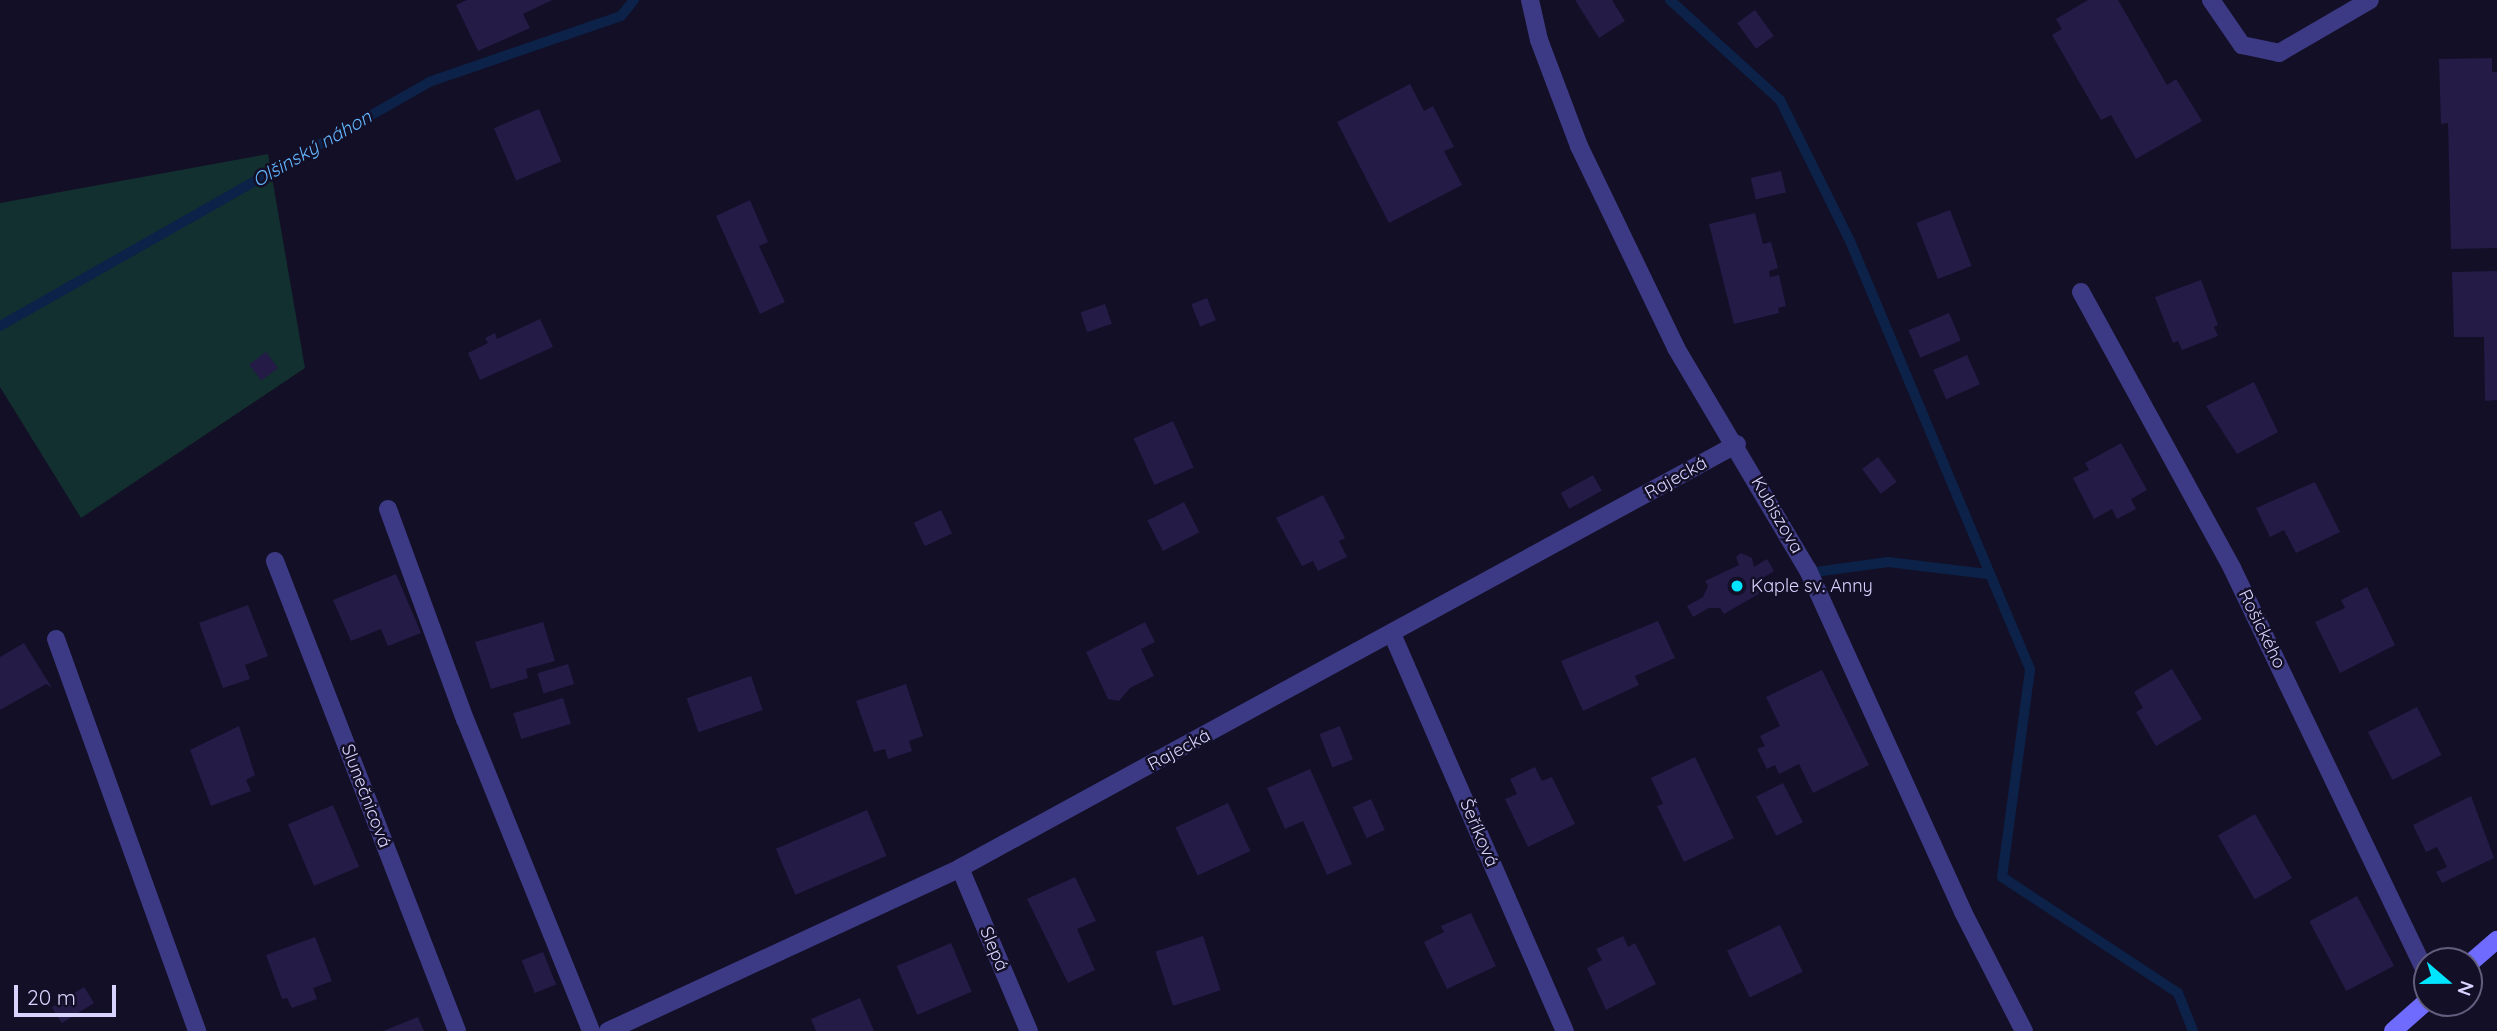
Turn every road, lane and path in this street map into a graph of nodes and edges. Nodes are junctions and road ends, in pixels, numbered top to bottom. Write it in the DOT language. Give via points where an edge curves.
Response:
graph roads {
  1 [pos="1530,0"];
  2 [pos="2211,0"];
  3 [pos="2370,0"];
  4 [pos="2081,292"];
  5 [pos="1737,444"];
  6 [pos="388,509"];
  7 [pos="275,561"];
  8 [pos="1393,636"];
  9 [pos="56,639"];
  10 [pos="960,868"];
  11 [pos="2497,940"];
  12 [pos="2414,947"];
  13 [pos="2483,952"];
  14 [pos="2413,1013"];
  15 [pos="197,1031"];
  16 [pos="457,1031"];
  17 [pos="591,1031"];
  18 [pos="608,1031"];
  19 [pos="1029,1031"];
  20 [pos="1564,1031"];
  21 [pos="2024,1031"];
  22 [pos="2393,1031"];
  1 -- 5 [label="street, Kubiszova" via="1539,40 1579,146 1676,348"];
  2 -- 3 [label="street" via="2242,45 2279,53"];
  4 -- 12 [label="street, Rošického" via="2232,568"];
  5 -- 8 [label="street, Rajecká"];
  5 -- 21 [label="street, Kubiszova" via="1808,570 1963,912"];
  6 -- 17 [label="street" via="470,732"];
  7 -- 16 [label="street, Slunečnicová"];
  8 -- 10 [label="street, Rajecká"];
  8 -- 20 [label="street, Šeříková"];
  9 -- 15 [label="street"];
  10 -- 18 [label="street, Rajecká"];
  10 -- 19 [label="street, Slepá"];
  11 -- 13 [label="street"];
  14 -- 22 [label="street"];
}
